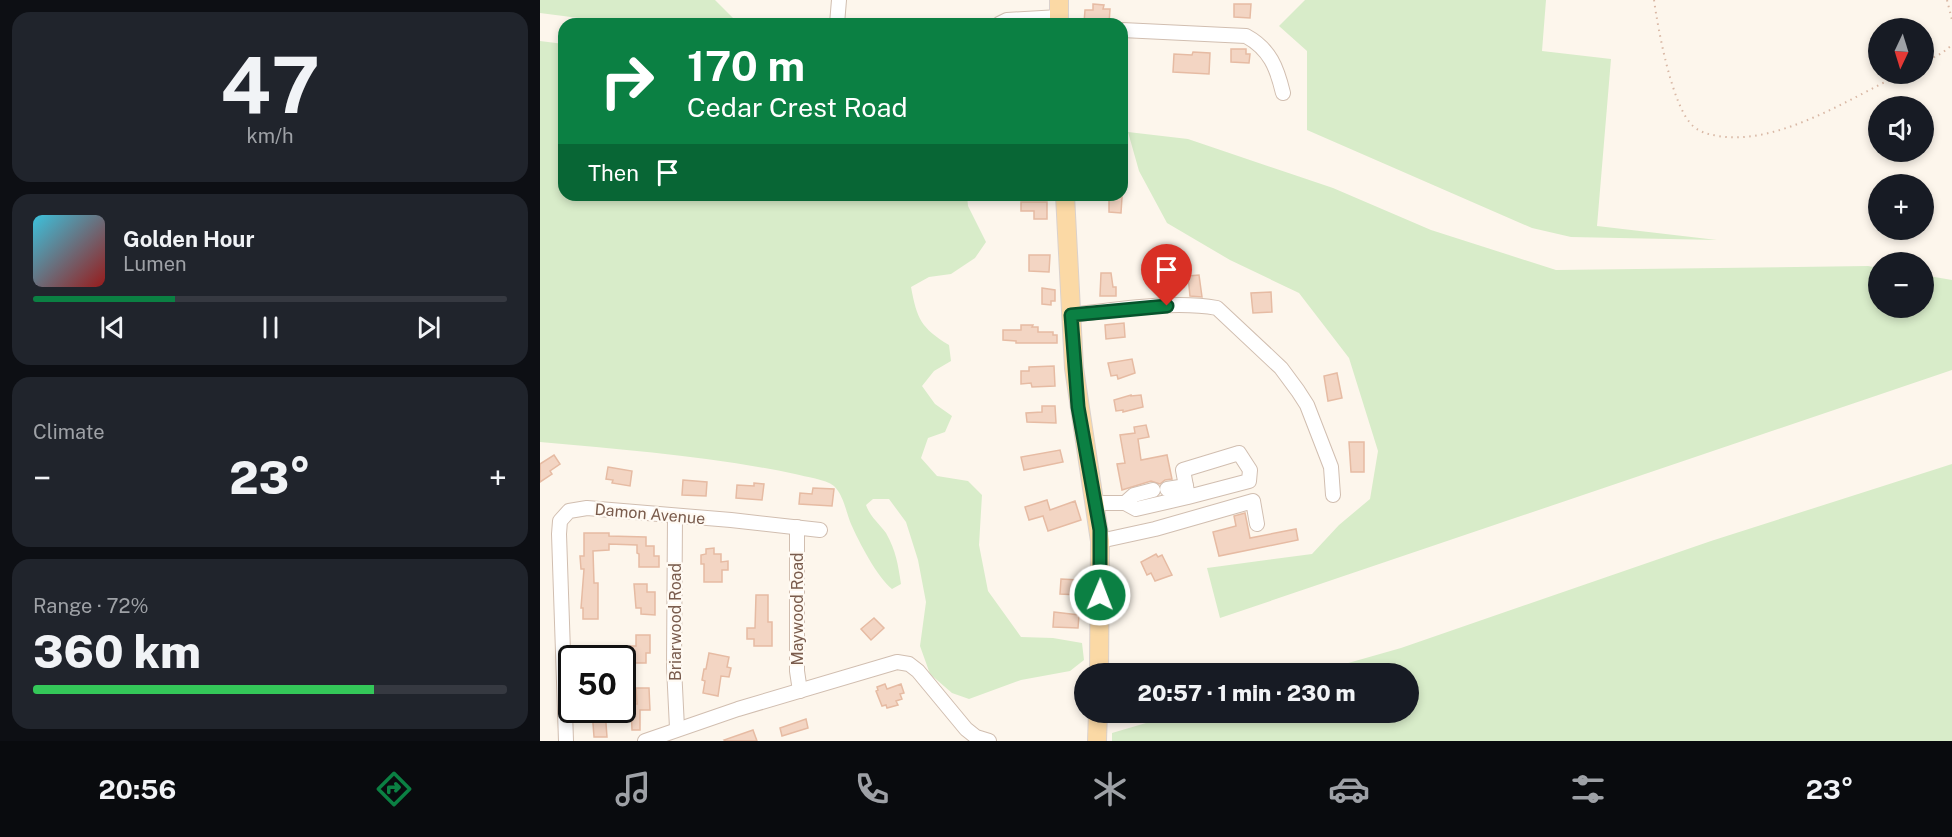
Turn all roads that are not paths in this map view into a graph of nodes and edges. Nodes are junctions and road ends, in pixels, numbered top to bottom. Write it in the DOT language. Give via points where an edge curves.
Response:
graph roads {
  1 [pos="839,0"];
  2 [pos="1059,14"];
  3 [pos="838,18"];
  4 [pos="1024,18"];
  5 [pos="1128,30"];
  6 [pos="1283,93"];
  7 [pos="1065,201"];
  8 [pos="1071,315"];
  9 [pos="1333,495"];
  10 [pos="1096,503"];
  11 [pos="1125,503"];
  12 [pos="675,516"];
  13 [pos="1257,524"];
  14 [pos="797,527"];
  15 [pos="820,530"];
  16 [pos="1100,542"];
  17 [pos="1099,663"];
  18 [pos="800,691"];
  19 [pos="1098,723"];
  20 [pos="677,728"];
  21 [pos="566,741"];
  22 [pos="645,741"];
  23 [pos="989,741"];
  24 [pos="1097,741"];
  1 -- 3 [label="street"];
  2 -- 4 [label="street"];
  5 -- 6 [label="street" via="1246,36 1258,42 1276,67"];
  7 -- 8 [label="main road"];
  8 -- 9 [label="street" via="1167,306 1217,309 1281,368 1307,405 1330,467"];
  8 -- 10 [label="main road" via="1078,407"];
  10 -- 11 [label="street"];
  10 -- 16 [label="main road"];
  11 -- 11 [label="street" via="1136,509 1187,491 1160,489 1134,495"];
  12 -- 14 [label="street, Damon Avenue"];
  12 -- 20 [label="street, Briarwood Road"];
  12 -- 21 [label="street, Damon Avenue" via="587,508 569,510 563,516 559,534"];
  13 -- 16 [label="street" via="1253,501"];
  14 -- 15 [label="street, Damon Avenue"];
  14 -- 18 [label="street, Maywood Road"];
  16 -- 17 [label="main road"];
  18 -- 20 [label="street"];
  18 -- 23 [label="street" via="890,662 903,662 918,671 966,729"];
  19 -- 24 [label="main road"];
  20 -- 22 [label="street"];
}
